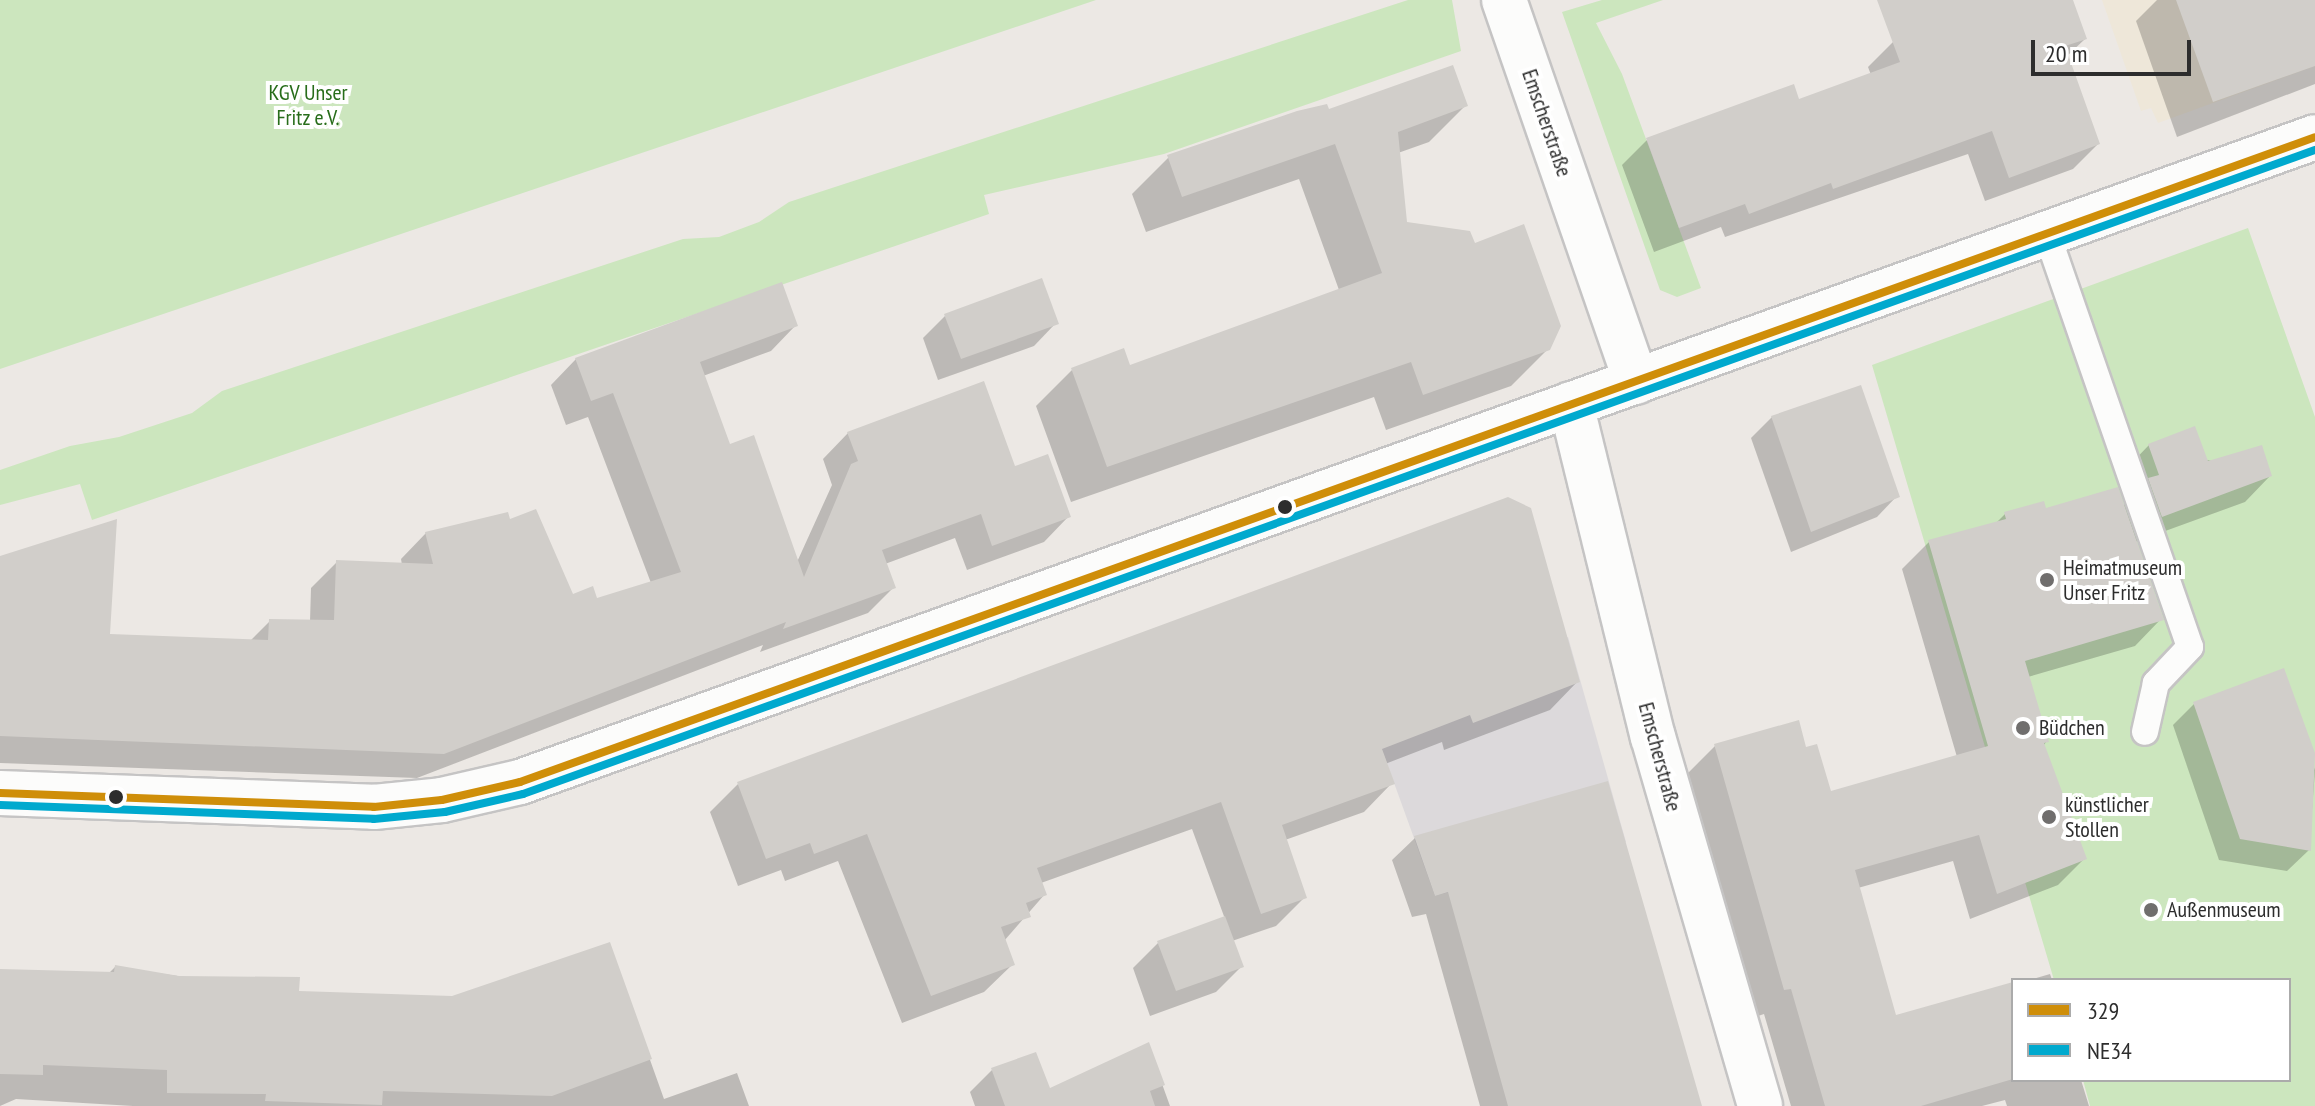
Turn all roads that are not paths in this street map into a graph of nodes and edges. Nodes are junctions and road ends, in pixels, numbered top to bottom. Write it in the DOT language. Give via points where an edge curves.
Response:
graph roads {
  1 [pos="1504,0"];
  2 [pos="2315,137"];
  3 [pos="2047,234"];
  4 [pos="1636,382"];
  5 [pos="1571,404"];
  6 [pos="2145,732"];
  7 [pos="0,793"];
  8 [pos="1760,1106"];
  1 -- 4 [label="street, Emscherstraße"];
  2 -- 3 [label="street"];
  3 -- 4 [label="street"];
  3 -- 6 [label="lane" via="2190,647 2156,683"];
  4 -- 5 [label="street"];
  5 -- 7 [label="street" via="683,725 476,793 374,807"];
  5 -- 8 [label="street, Emscherstraße" via="1653,737"];
}
